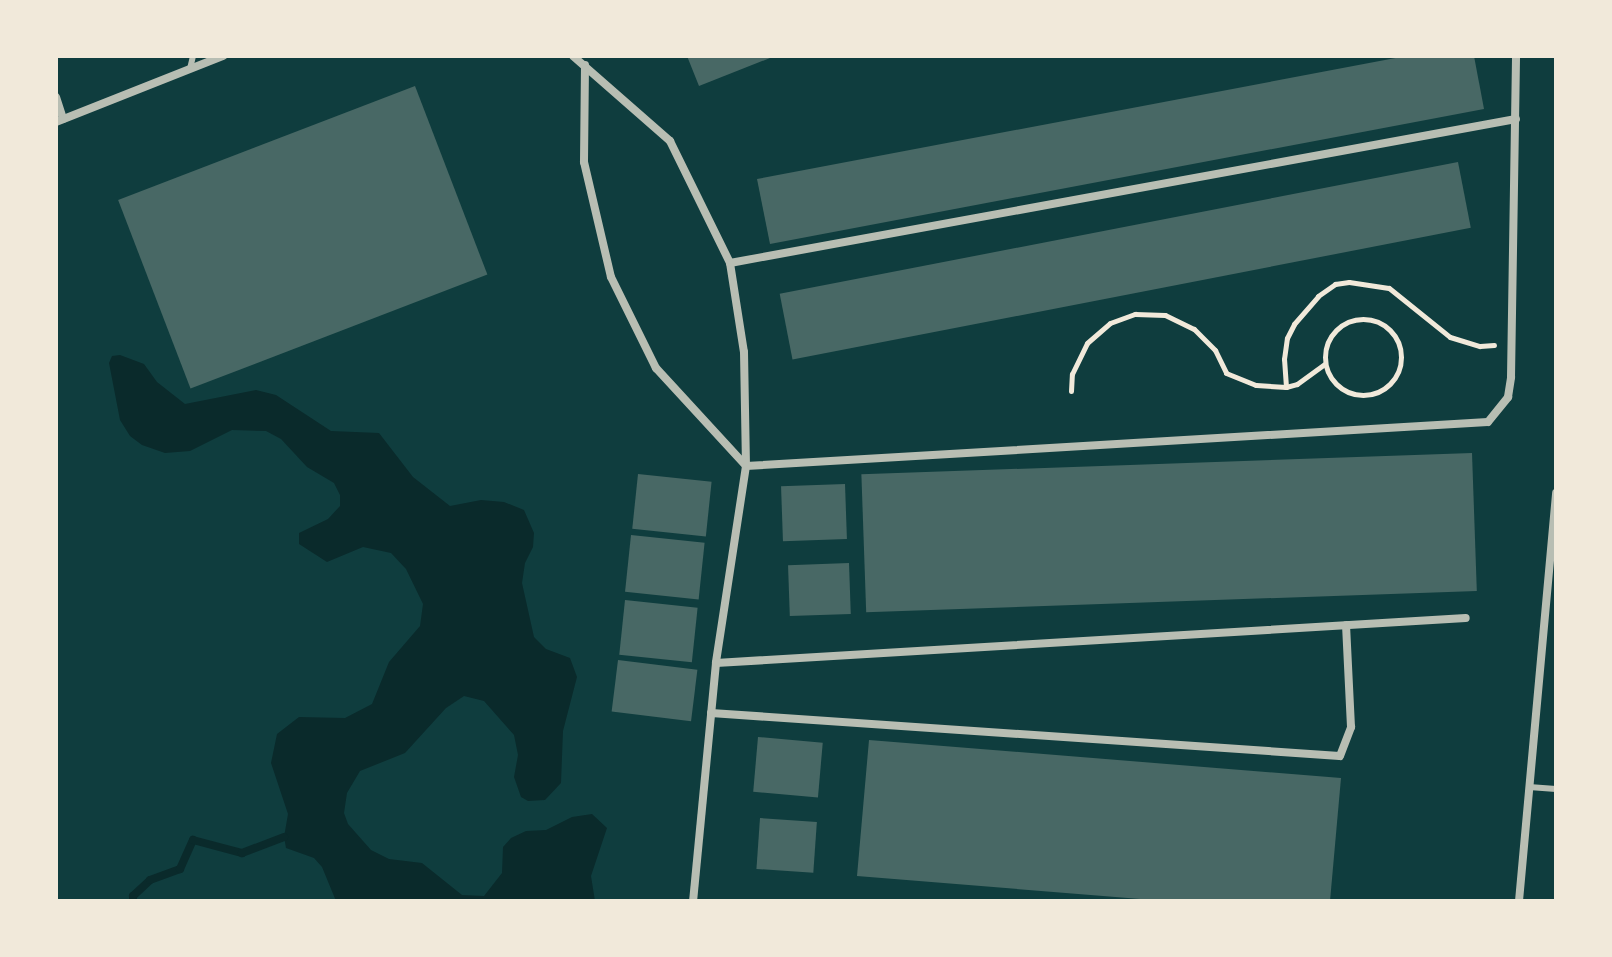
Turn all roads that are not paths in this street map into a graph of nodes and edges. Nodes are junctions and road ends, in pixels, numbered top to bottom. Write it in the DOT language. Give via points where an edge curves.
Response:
graph roads {
  1 [pos="193,56"];
  2 [pos="223,56"];
  3 [pos="573,56"];
  4 [pos="1516,56"];
  5 [pos="585,65"];
  6 [pos="190,69"];
  7 [pos="56,97"];
  8 [pos="1516,119"];
  9 [pos="59,120"];
  10 [pos="730,263"];
  11 [pos="746,466"];
  12 [pos="1556,493"];
  13 [pos="1466,618"];
  14 [pos="1346,625"];
  15 [pos="716,663"];
  16 [pos="711,713"];
  17 [pos="1529,787"];
  18 [pos="1556,789"];
  19 [pos="693,901"];
  20 [pos="1519,901"];
  1 -- 6 [label="lane"];
  2 -- 6 [label="street"];
  3 -- 5 [label="street"];
  4 -- 8 [label="street"];
  5 -- 10 [label="street" via="670,141"];
  5 -- 11 [label="street" via="584,162 611,277 656,368"];
  6 -- 9 [label="street"];
  7 -- 9 [label="street"];
  8 -- 10 [label="street"];
  8 -- 11 [label="street" via="1508,397 1488,422"];
  10 -- 11 [label="street" via="744,352"];
  11 -- 15 [label="street"];
  12 -- 17 [label="street"];
  13 -- 14 [label="street"];
  14 -- 15 [label="street"];
  14 -- 16 [label="street" via="1351,727 1340,756"];
  15 -- 16 [label="street"];
  16 -- 19 [label="street"];
  17 -- 18 [label="lane"];
  17 -- 20 [label="street"];
}
